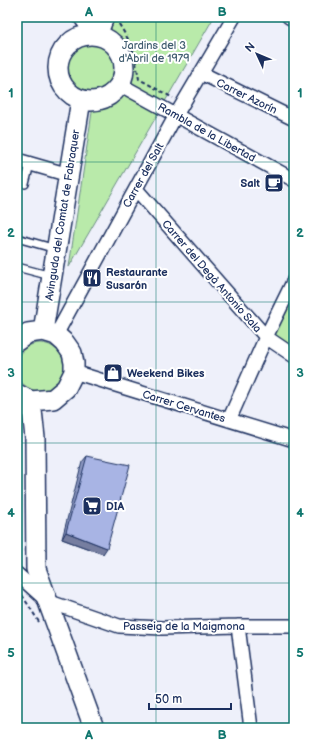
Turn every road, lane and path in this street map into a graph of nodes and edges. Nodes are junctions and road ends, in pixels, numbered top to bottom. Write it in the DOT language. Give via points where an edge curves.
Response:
graph roads {
  1 [pos="80,17"];
  2 [pos="104,17"];
  3 [pos="120,17"];
  4 [pos="234,17"];
  5 [pos="289,17"];
  6 [pos="294,20"];
  7 [pos="95,35"];
  8 [pos="201,73"];
  9 [pos="119,84"];
  10 [pos="81,100"];
  11 [pos="180,109"];
  12 [pos="294,119"];
  13 [pos="17,160"];
  14 [pos="30,164"];
  15 [pos="69,175"];
  16 [pos="294,180"];
  17 [pos="25,184"];
  18 [pos="136,189"];
  19 [pos="17,238"];
  20 [pos="56,249"];
  21 [pos="17,266"];
  22 [pos="52,276"];
  23 [pos="294,280"];
  24 [pos="49,333"];
  25 [pos="266,337"];
  26 [pos="17,341"];
  27 [pos="294,356"];
  28 [pos="74,372"];
  29 [pos="24,397"];
  30 [pos="229,420"];
  31 [pos="294,440"];
  32 [pos="17,564"];
  33 [pos="20,577"];
  34 [pos="47,601"];
  35 [pos="238,626"];
  36 [pos="294,626"];
  37 [pos="94,728"];
  38 [pos="251,728"];
  1 -- 7 [label="street"];
  2 -- 7 [label="street"];
  3 -- 11 [label="path" via="119,24 131,44 140,79"];
  4 -- 8 [label="street, Carrer del Salt"];
  5 -- 6 [label="street"];
  7 -- 9 [label="street" via="107,39 121,54 124,64"];
  7 -- 10 [label="street" via="75,38 66,45 60,55 59,77 63,87"];
  8 -- 11 [label="street, Carrer del Salt"];
  8 -- 12 [label="street, Carrer Azorín"];
  9 -- 10 [label="street" via="103,99"];
  9 -- 11 [label="street, Rambla de la Libertad"];
  10 -- 15 [label="street, Avinguda del Comtat de Fabraquer"];
  11 -- 16 [label="street, Rambla de la Libertad"];
  11 -- 18 [label="street, Carrer del Salt"];
  13 -- 14 [label="street"];
  14 -- 15 [label="street"];
  14 -- 17 [label="lane"];
  15 -- 20 [label="street, Avinguda del Comtat de Fabraquer"];
  18 -- 24 [label="street, Carrer del Salt"];
  18 -- 25 [label="street, Carrer del Degà Antonio Sala"];
  19 -- 20 [label="lane"];
  20 -- 22 [label="street, Avinguda del Comtat de Fabraquer"];
  21 -- 22 [label="lane"];
  22 -- 24 [label="street, Avinguda del Comtat de Fabraquer"];
  23 -- 25 [label="street"];
  24 -- 26 [label="street" via="28,333"];
  24 -- 28 [label="street" via="65,343 72,353"];
  25 -- 27 [label="street, Carrer del Degà Antonio Sala"];
  25 -- 30 [label="street"];
  28 -- 29 [label="street" via="66,388 53,399"];
  28 -- 30 [label="street, Carrer Cervantes"];
  29 -- 34 [label="street" via="35,438 36,569"];
  30 -- 31 [label="street, Carrer Cervantes"];
  32 -- 33 [label="street"];
  33 -- 34 [label="street, Passeig de la Maigmona"];
  34 -- 35 [label="street, Passeig de la Maigmona" via="119,626"];
  34 -- 37 [label="street"];
  35 -- 36 [label="street, Passeig de la Maigmona"];
  35 -- 38 [label="street"];
}
